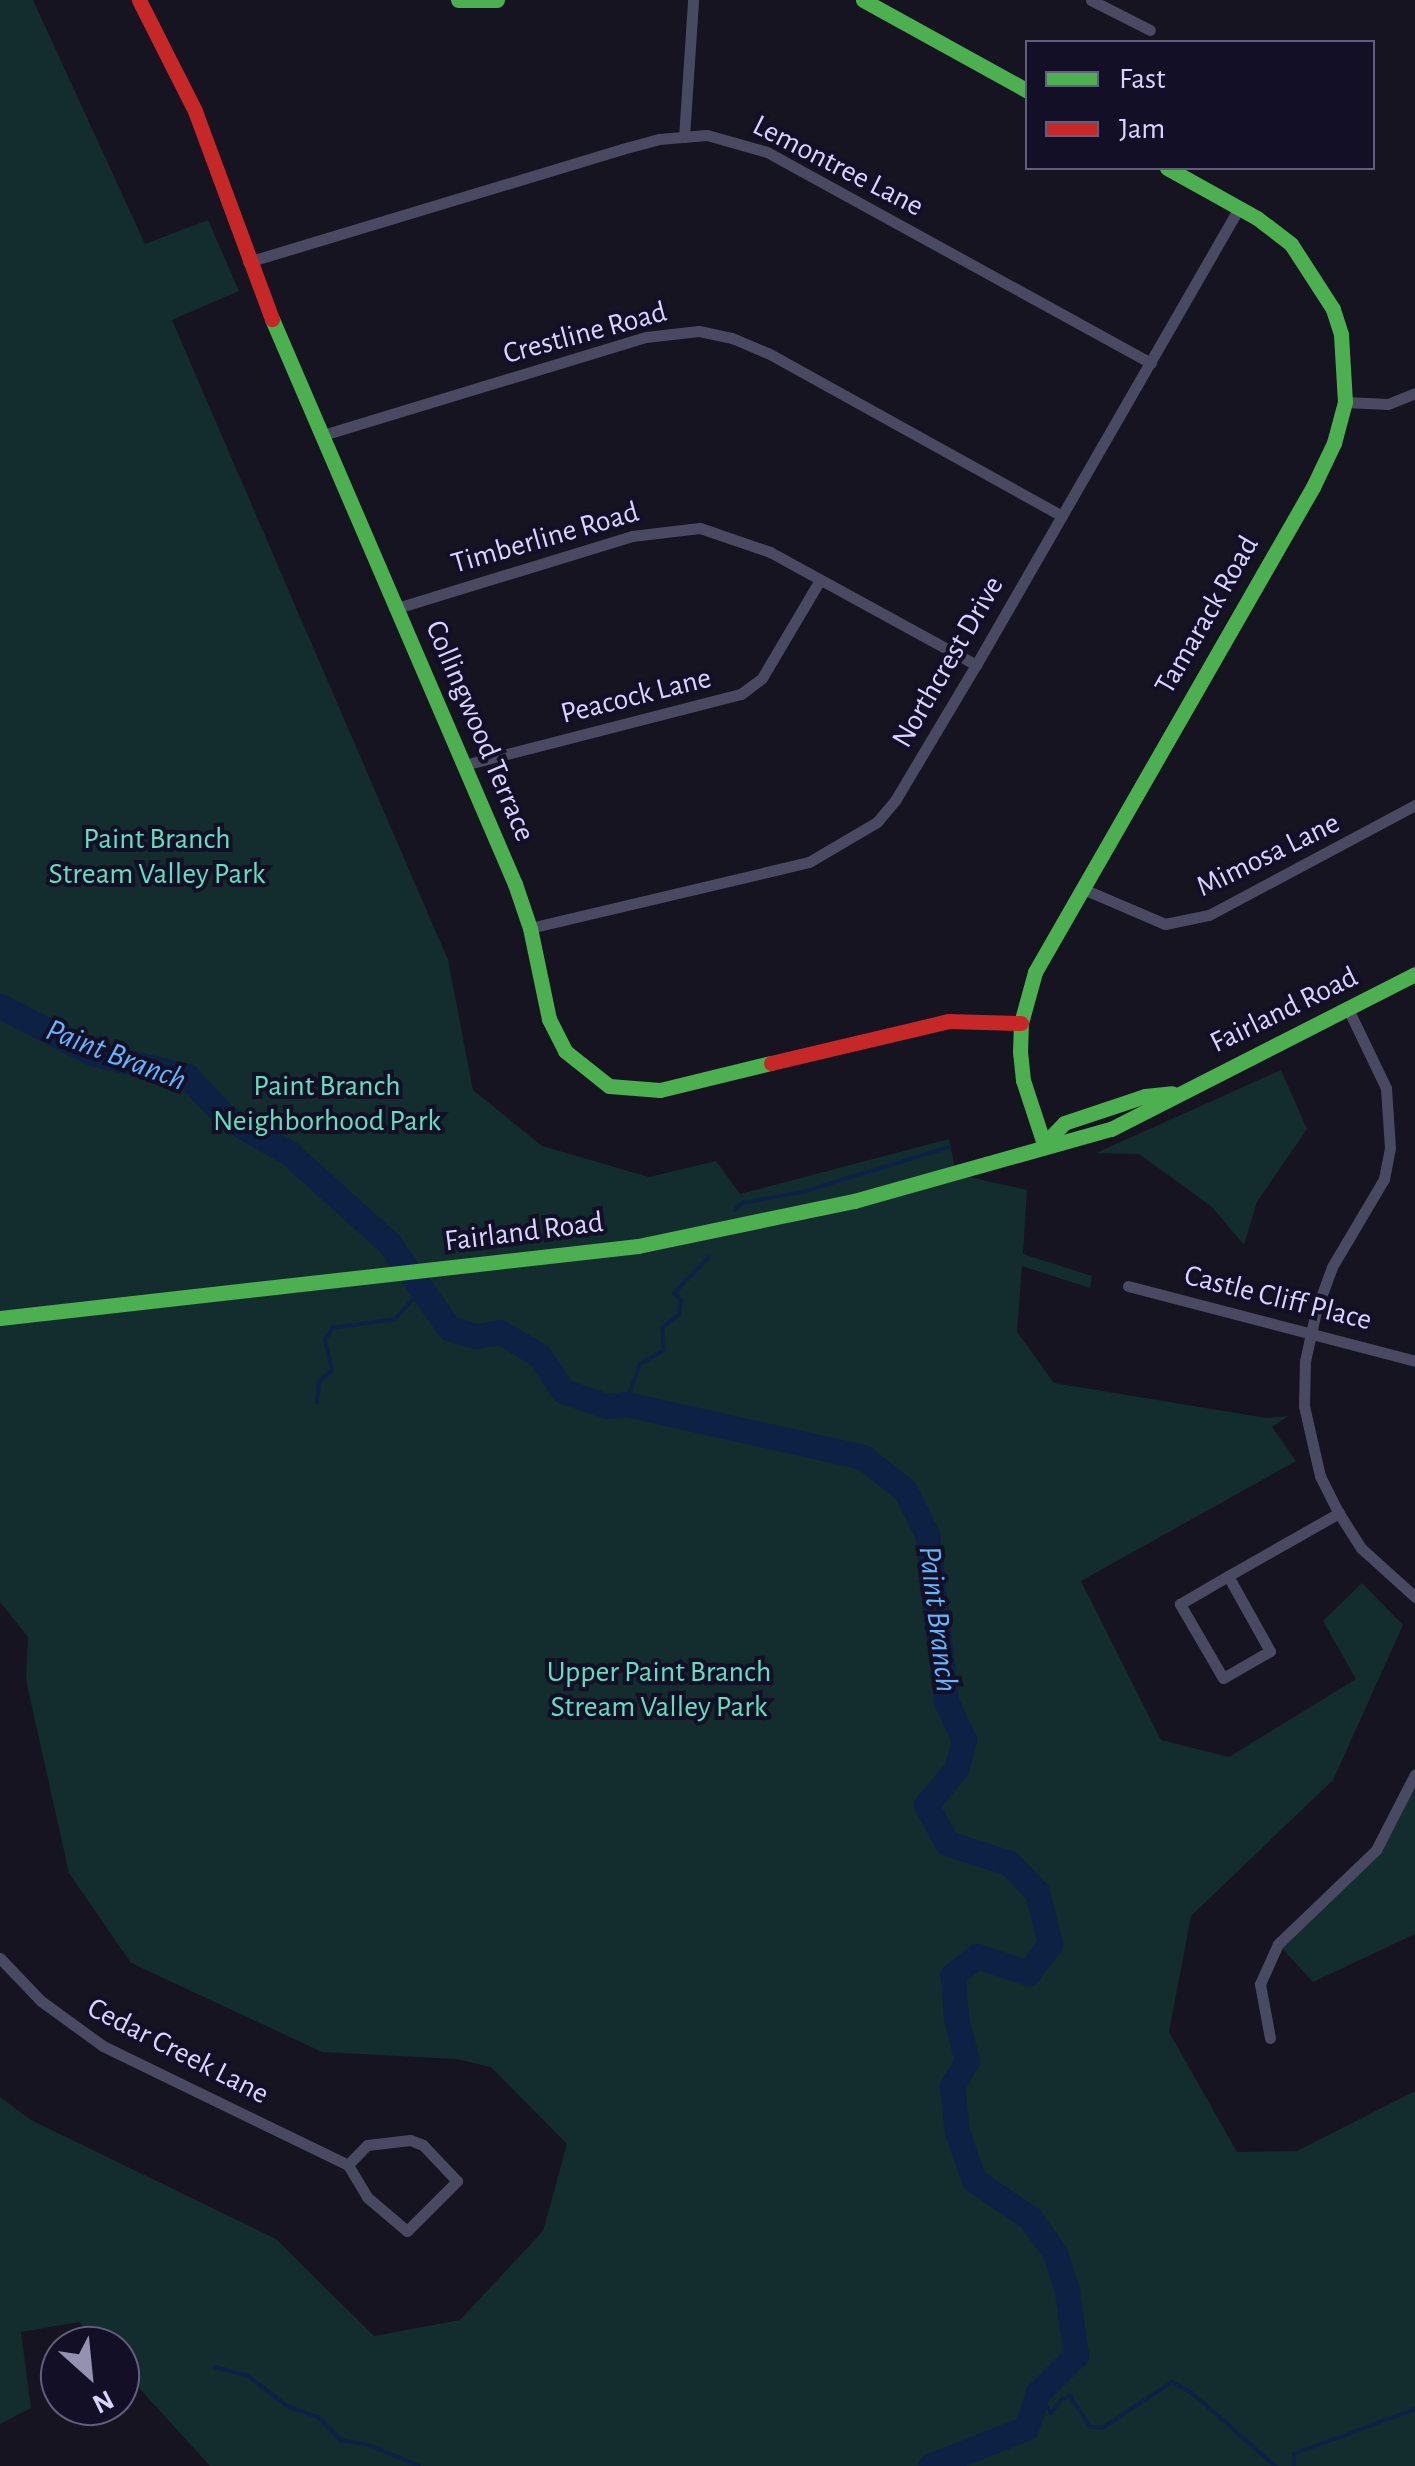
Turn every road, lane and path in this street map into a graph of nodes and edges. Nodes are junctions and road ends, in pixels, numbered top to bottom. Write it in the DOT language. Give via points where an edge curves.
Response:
graph roads {
  1 [pos="138,0"];
  2 [pos="458,0"];
  3 [pos="497,0"];
  4 [pos="693,0"];
  5 [pos="863,0"];
  6 [pos="1091,0"];
  7 [pos="1150,30"];
  8 [pos="1025,89"];
  9 [pos="684,136"];
  10 [pos="1170,170"];
  11 [pos="1239,208"];
  12 [pos="248,262"];
  13 [pos="1151,363"];
  14 [pos="1415,393"];
  15 [pos="1344,402"];
  16 [pos="323,435"];
  17 [pos="1062,516"];
  18 [pos="820,580"];
  19 [pos="397,608"];
  20 [pos="976,666"];
  21 [pos="464,765"];
  22 [pos="1415,804"];
  23 [pos="1082,888"];
  24 [pos="530,928"];
  25 [pos="1415,974"];
  26 [pos="1349,1011"];
  27 [pos="1021,1023"];
  28 [pos="1044,1144"];
  29 [pos="1128,1286"];
  30 [pos="0,1318"];
  31 [pos="1311,1332"];
  32 [pos="1415,1361"];
  33 [pos="1339,1512"];
  34 [pos="1228,1576"];
  35 [pos="1415,1597"];
  36 [pos="1415,1774"];
  37 [pos="0,1958"];
  38 [pos="1270,2038"];
  39 [pos="348,2165"];
  1 -- 12 [label="street, Collingwood Terrace" via="195,110"];
  2 -- 3 [label="street"];
  4 -- 9 [label="street"];
  5 -- 8 [label="street"];
  6 -- 7 [label="street"];
  9 -- 12 [label="street, Lemontree Lane"];
  9 -- 13 [label="street, Lemontree Lane" via="731,139 767,152"];
  10 -- 11 [label="street, Tamarack Road"];
  11 -- 13 [label="street, Northcrest Drive"];
  11 -- 15 [label="street, Tamarack Road" via="1291,244 1321,286 1341,334"];
  12 -- 16 [label="street, Collingwood Terrace"];
  13 -- 17 [label="street, Northcrest Drive"];
  14 -- 15 [label="street" via="1388,404"];
  15 -- 23 [label="street, Tamarack Road" via="1313,487"];
  16 -- 17 [label="street, Crestline Road" via="646,337 700,332 768,353"];
  16 -- 19 [label="street, Collingwood Terrace"];
  17 -- 20 [label="street, Northcrest Drive"];
  18 -- 19 [label="street, Timberline Road" via="732,536 670,528"];
  18 -- 20 [label="street, Timberline Road"];
  18 -- 21 [label="street, Peacock Lane" via="770,666 740,694"];
  19 -- 21 [label="street, Collingwood Terrace"];
  20 -- 24 [label="street, Northcrest Drive" via="896,800 850,842 809,862"];
  21 -- 24 [label="street, Collingwood Terrace"];
  22 -- 23 [label="street, Mimosa Lane" via="1209,915 1165,924"];
  23 -- 27 [label="street, Tamarack Road" via="1035,972"];
  24 -- 27 [label="street, Collingwood Terrace" via="555,1035 578,1066 629,1091 660,1090 948,1021"];
  25 -- 26 [label="street, Fairland Road"];
  26 -- 28 [label="street, Fairland Road" via="1112,1129"];
  26 -- 31 [label="street" via="1386,1088 1390,1148 1384,1179 1332,1267"];
  27 -- 28 [label="street, Tamarack Road" via="1023,1080"];
  28 -- 30 [label="street, Fairland Road" via="938,1178 638,1246"];
  29 -- 31 [label="street, Castle Cliff Place"];
  31 -- 32 [label="street, Castle Cliff Place"];
  31 -- 33 [label="street" via="1306,1419 1320,1476"];
  33 -- 34 [label="street"];
  33 -- 35 [label="street" via="1362,1548"];
  34 -- 34 [label="street" via="1180,1604 1223,1678 1270,1651"];
  36 -- 38 [label="street" via="1376,1850 1278,1944 1260,1984"];
  37 -- 39 [label="street, Cedar Creek Lane" via="41,2002 103,2046"];
  39 -- 39 [label="street, Cedar Creek Lane" via="368,2146 410,2140 457,2181 407,2231 367,2196"];
}
